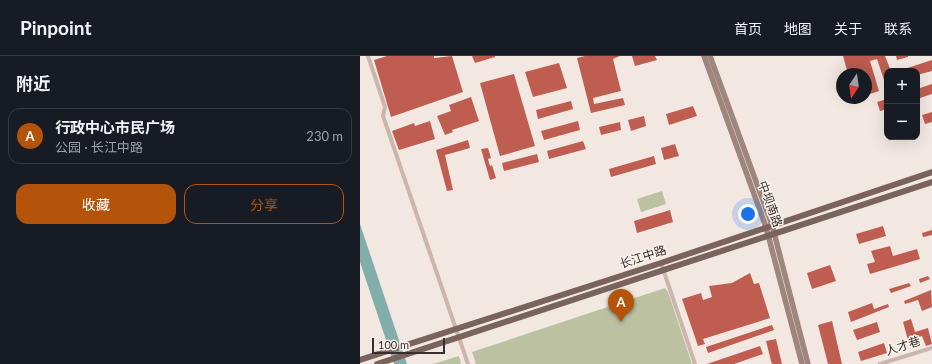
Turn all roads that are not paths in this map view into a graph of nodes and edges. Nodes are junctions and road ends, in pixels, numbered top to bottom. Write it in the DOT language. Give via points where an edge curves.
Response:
graph roads {
  1 [pos="368,56"];
  2 [pos="704,56"];
  3 [pos="710,56"];
  4 [pos="932,172"];
  5 [pos="932,182"];
  6 [pos="769,226"];
  7 [pos="772,234"];
  8 [pos="661,263"];
  9 [pos="664,270"];
  10 [pos="456,328"];
  11 [pos="459,337"];
  12 [pos="932,348"];
  13 [pos="360,360"];
  14 [pos="377,364"];
  15 [pos="468,364"];
  16 [pos="695,364"];
  17 [pos="802,364"];
  18 [pos="808,364"];
  19 [pos="880,364"];
  1 -- 10 [label="street" via="385,108 383,116"];
  2 -- 6 [label="main road, 中坝南路"];
  3 -- 6 [label="main road, 中坝南路"];
  4 -- 6 [label="main road, 长江中路"];
  5 -- 7 [label="main road, 长江中路"];
  6 -- 7 [label="main road, 中坝南路"];
  6 -- 8 [label="main road, 长江中路"];
  7 -- 9 [label="main road, 长江中路"];
  7 -- 17 [label="main road, 中坝南路"];
  7 -- 18 [label="main road, 中坝南路"];
  8 -- 9 [label="street"];
  8 -- 10 [label="main road, 长江中路"];
  9 -- 11 [label="main road, 长江中路"];
  9 -- 16 [label="street"];
  10 -- 11 [label="street"];
  10 -- 13 [label="main road, 长江中路"];
  11 -- 14 [label="main road, 长江中路"];
  11 -- 15 [label="street"];
  12 -- 19 [label="street, 人才巷"];
}
